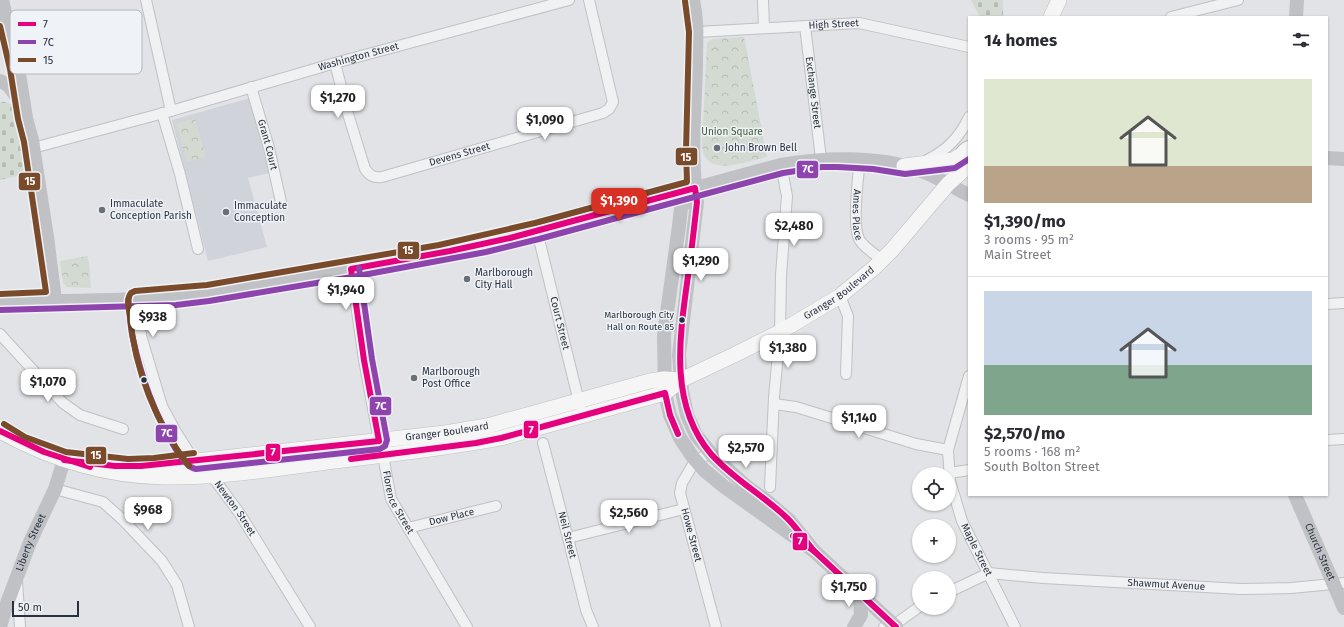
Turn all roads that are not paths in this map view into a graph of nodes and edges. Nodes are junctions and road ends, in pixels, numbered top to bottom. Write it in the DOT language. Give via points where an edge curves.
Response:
graph roads {
  1 [pos="2,0"];
  2 [pos="146,0"];
  3 [pos="569,0"];
  4 [pos="589,0"];
  5 [pos="692,0"];
  6 [pos="763,0"];
  7 [pos="1059,0"];
  8 [pos="1238,0"];
  9 [pos="1297,0"];
  10 [pos="1193,14"];
  11 [pos="1051,16"];
  12 [pos="1178,16"];
  13 [pos="1296,16"];
  14 [pos="806,26"];
  15 [pos="764,28"];
  16 [pos="697,32"];
  17 [pos="10,34"];
  18 [pos="968,47"];
  19 [pos="335,63"];
  20 [pos="19,74"];
  21 [pos="3,86"];
  22 [pos="252,87"];
  23 [pos="24,106"];
  24 [pos="167,112"];
  25 [pos="968,119"];
  26 [pos="33,148"];
  27 [pos="968,154"];
  28 [pos="1328,158"];
  29 [pos="821,159"];
  30 [pos="1344,159"];
  31 [pos="860,160"];
  32 [pos="781,165"];
  33 [pos="904,166"];
  34 [pos="948,184"];
  35 [pos="695,188"];
  36 [pos="968,194"];
  37 [pos="281,202"];
  38 [pos="537,231"];
  39 [pos="198,249"];
  40 [pos="882,260"];
  41 [pos="351,269"];
  42 [pos="840,296"];
  43 [pos="55,300"];
  44 [pos="136,300"];
  45 [pos="0,302"];
  46 [pos="1344,303"];
  47 [pos="1328,304"];
  48 [pos="780,332"];
  49 [pos="0,334"];
  50 [pos="846,374"];
  51 [pos="682,380"];
  52 [pos="968,380"];
  53 [pos="664,386"];
  54 [pos="578,401"];
  55 [pos="774,404"];
  56 [pos="582,416"];
  57 [pos="123,429"];
  58 [pos="0,432"];
  59 [pos="1344,439"];
  60 [pos="1328,440"];
  61 [pos="379,441"];
  62 [pos="543,443"];
  63 [pos="948,450"];
  64 [pos="710,453"];
  65 [pos="383,455"];
  66 [pos="64,460"];
  67 [pos="195,461"];
  68 [pos="695,461"];
  69 [pos="949,467"];
  70 [pos="968,470"];
  71 [pos="956,472"];
  72 [pos="212,476"];
  73 [pos="770,487"];
  74 [pos="55,489"];
  75 [pos="1295,496"];
  76 [pos="956,502"];
  77 [pos="496,506"];
  78 [pos="684,509"];
  79 [pos="408,528"];
  80 [pos="568,538"];
  81 [pos="814,551"];
  82 [pos="989,573"];
  83 [pos="16,578"];
  84 [pos="1338,583"];
  85 [pos="956,589"];
  86 [pos="860,594"];
  87 [pos="1344,608"];
  88 [pos="912,612"];
  89 [pos="303,616"];
  90 [pos="891,626"];
  91 [pos="0,627"];
  92 [pos="20,627"];
  93 [pos="189,627"];
  94 [pos="302,627"];
  95 [pos="310,627"];
  96 [pos="468,627"];
  97 [pos="593,627"];
  98 [pos="716,627"];
  99 [pos="854,627"];
  100 [pos="1015,627"];
  1 -- 17 [label="main road"];
  2 -- 24 [label="street"];
  3 -- 19 [label="street, Washington Street"];
  4 -- 19 [label="street, Devens Street" via="613,102 609,109 603,113 382,177 374,178 365,169"];
  5 -- 16 [label="main road"];
  6 -- 15 [label="street"];
  7 -- 11 [label="main road"];
  8 -- 10 [label="street"];
  9 -- 13 [label="main road"];
  10 -- 12 [label="street"];
  14 -- 15 [label="street, High Street"];
  14 -- 18 [label="street, High Street" via="859,23"];
  14 -- 29 [label="street, Exchange Street"];
  15 -- 16 [label="street, High Street"];
  16 -- 35 [label="main road"];
  19 -- 22 [label="street, Washington Street"];
  20 -- 23 [label="main road"];
  21 -- 23 [label="main road"];
  22 -- 24 [label="street, Washington Street"];
  22 -- 37 [label="street, Grant Court"];
  23 -- 26 [label="main road"];
  24 -- 26 [label="street, Washington Street"];
  24 -- 39 [label="street"];
  25 -- 33 [label="street" via="958,138 938,155"];
  26 -- 43 [label="main road"];
  27 -- 33 [label="main road" via="946,162"];
  27 -- 34 [label="main road" via="953,167"];
  28 -- 30 [label="main road"];
  29 -- 31 [label="main road"];
  29 -- 32 [label="main road"];
  31 -- 33 [label="main road"];
  31 -- 40 [label="street, Ames Place" via="856,192 857,232 864,245"];
  32 -- 35 [label="main road"];
  32 -- 48 [label="street" via="787,196"];
  33 -- 34 [label="main road"];
  34 -- 36 [label="main road"];
  34 -- 40 [label="main road, Granger Boulevard"];
  35 -- 38 [label="main road"];
  35 -- 51 [label="main road" via="697,202 680,342"];
  35 -- 53 [label="main road" via="681,208 664,335"];
  38 -- 41 [label="main road" via="441,253"];
  38 -- 54 [label="street, Court Street"];
  40 -- 42 [label="main road, Granger Boulevard"];
  41 -- 44 [label="main road" via="208,292"];
  41 -- 61 [label="street, Florence Street"];
  42 -- 48 [label="main road, Granger Boulevard"];
  42 -- 50 [label="street" via="848,316"];
  43 -- 44 [label="main road"];
  43 -- 45 [label="main road"];
  44 -- 67 [label="street, Newton Street" via="141,336 162,406"];
  46 -- 47 [label="street"];
  48 -- 51 [label="main road, Granger Boulevard"];
  48 -- 55 [label="street"];
  49 -- 57 [label="street" via="63,403 80,415"];
  51 -- 53 [label="main road, Granger Boulevard"];
  51 -- 64 [label="main road" via="687,416 696,435"];
  52 -- 63 [label="street, Maple Street"];
  53 -- 54 [label="main road, Granger Boulevard" via="650,381"];
  53 -- 56 [label="main road, Granger Boulevard"];
  53 -- 68 [label="main road" via="673,424"];
  54 -- 56 [label="street, Court Street"];
  54 -- 61 [label="main road, Granger Boulevard" via="487,426"];
  55 -- 63 [label="street" via="796,407 920,445"];
  55 -- 73 [label="street"];
  56 -- 65 [label="main road, Granger Boulevard" via="488,440"];
  58 -- 66 [label="main road, Granger Boulevard" via="22,444"];
  59 -- 60 [label="street"];
  61 -- 65 [label="street, Florence Street"];
  61 -- 67 [label="main road, Granger Boulevard"];
  62 -- 80 [label="street, Neil Street"];
  63 -- 69 [label="street, Maple Street"];
  64 -- 68 [label="street"];
  64 -- 81 [label="main road" via="789,520"];
  65 -- 72 [label="main road, Granger Boulevard"];
  65 -- 79 [label="street, Florence Street" via="391,500"];
  66 -- 67 [label="main road, Granger Boulevard" via="128,467"];
  66 -- 72 [label="main road, Granger Boulevard" via="104,471 128,474 163,477"];
  66 -- 74 [label="main road, Liberty Street"];
  67 -- 72 [label="street, Newton Street"];
  68 -- 78 [label="street, Howe Street" via="682,483 680,493"];
  68 -- 81 [label="main road" via="722,484"];
  70 -- 71 [label="street"];
  72 -- 89 [label="street, Newton Street" via="240,514"];
  74 -- 83 [label="main road, Liberty Street"];
  74 -- 93 [label="street" via="103,502 123,520 162,561 177,585"];
  75 -- 84 [label="main road, Church Street"];
  76 -- 82 [label="street, Maple Street" via="962,521"];
  77 -- 79 [label="street, Dow Place"];
  78 -- 80 [label="street"];
  78 -- 98 [label="street, Howe Street"];
  79 -- 96 [label="street, Florence Street"];
  80 -- 97 [label="street, Neil Street" via="586,610"];
  81 -- 86 [label="main road"];
  82 -- 84 [label="street, Shawmut Avenue" via="1241,589 1291,588"];
  82 -- 85 [label="street"];
  82 -- 100 [label="street, Maple Street"];
  83 -- 91 [label="main road, Liberty Street"];
  83 -- 92 [label="street"];
  84 -- 87 [label="main road, Church Street"];
  86 -- 90 [label="main road"];
  86 -- 99 [label="main road" via="861,615"];
  88 -- 90 [label="street"];
  89 -- 94 [label="street"];
  89 -- 95 [label="street, Newton Street"];
}
